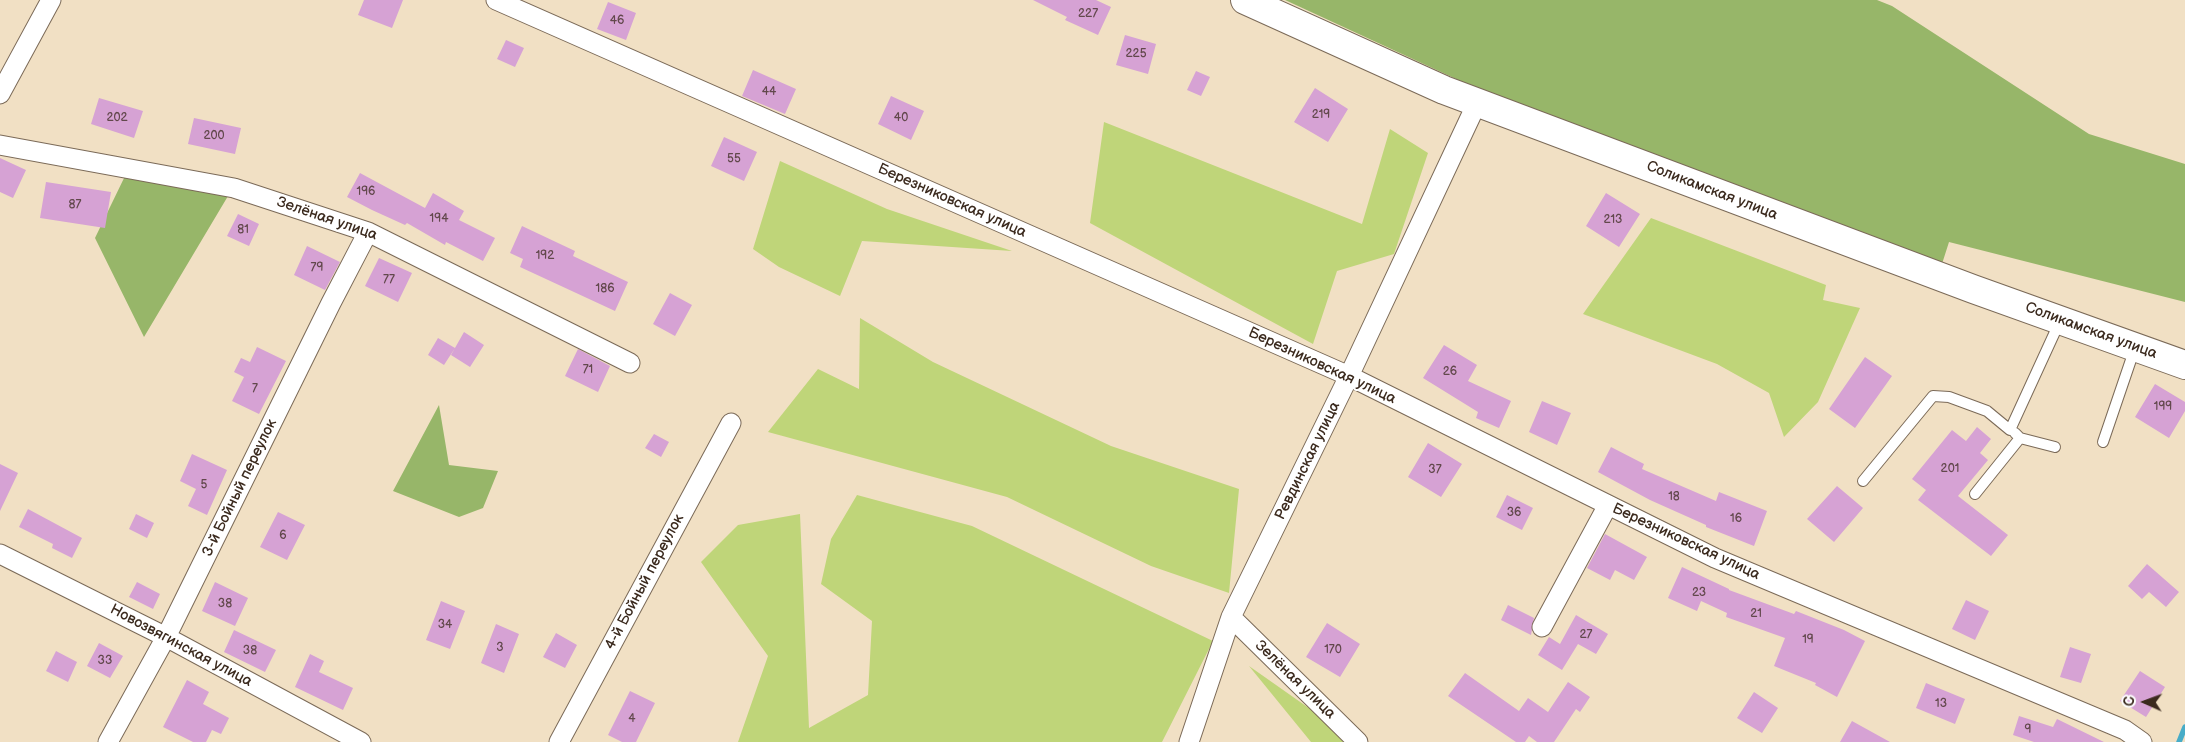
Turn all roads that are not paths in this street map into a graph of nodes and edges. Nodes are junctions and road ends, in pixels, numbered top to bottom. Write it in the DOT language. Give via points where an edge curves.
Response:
graph roads {
  1 [pos="51,0"];
  2 [pos="496,0"];
  3 [pos="1245,0"];
  4 [pos="0,94"];
  5 [pos="1477,103"];
  6 [pos="0,145"];
  7 [pos="368,232"];
  8 [pos="2060,320"];
  9 [pos="2136,347"];
  10 [pos="630,363"];
  11 [pos="2185,365"];
  12 [pos="1349,376"];
  13 [pos="731,423"];
  14 [pos="2010,430"];
  15 [pos="2020,438"];
  16 [pos="2103,442"];
  17 [pos="2055,447"];
  18 [pos="1863,482"];
  19 [pos="1975,494"];
  20 [pos="1608,505"];
  21 [pos="0,554"];
  22 [pos="1232,618"];
  23 [pos="1542,627"];
  24 [pos="166,637"];
  25 [pos="108,742"];
  26 [pos="361,742"];
  27 [pos="559,742"];
  28 [pos="1189,742"];
  29 [pos="1358,742"];
  30 [pos="2142,742"];
  1 -- 4 [label="street"];
  2 -- 12 [label="street, Березниковская улица"];
  3 -- 5 [label="main road, Соликамская улица"];
  5 -- 8 [label="main road, Соликамская улица"];
  5 -- 12 [label="street, Ревдинская улица"];
  6 -- 7 [label="street, Зелёная улица" via="234,188"];
  7 -- 10 [label="street, Зелёная улица"];
  7 -- 24 [label="street, 3-й Бойный переулок"];
  8 -- 9 [label="main road, Соликамская улица"];
  8 -- 14 [label="lane"];
  9 -- 11 [label="main road, Соликамская улица"];
  9 -- 16 [label="lane"];
  12 -- 20 [label="street, Березниковская улица"];
  12 -- 22 [label="street, Ревдинская улица"];
  13 -- 27 [label="street, 4-й Бойный переулок"];
  14 -- 15 [label="lane"];
  14 -- 18 [label="lane" via="1987,411 1949,396 1933,396"];
  15 -- 17 [label="lane"];
  15 -- 19 [label="lane"];
  20 -- 23 [label="street"];
  20 -- 30 [label="street, Березниковская улица" via="1715,558 2125,730"];
  21 -- 24 [label="street, Новозвягинская улица"];
  22 -- 28 [label="street, Ревдинская улица"];
  22 -- 29 [label="street, Зелёная улица"];
  24 -- 25 [label="street, 3-й Бойный переулок"];
  24 -- 26 [label="street, Новозвягинская улица"];
}
